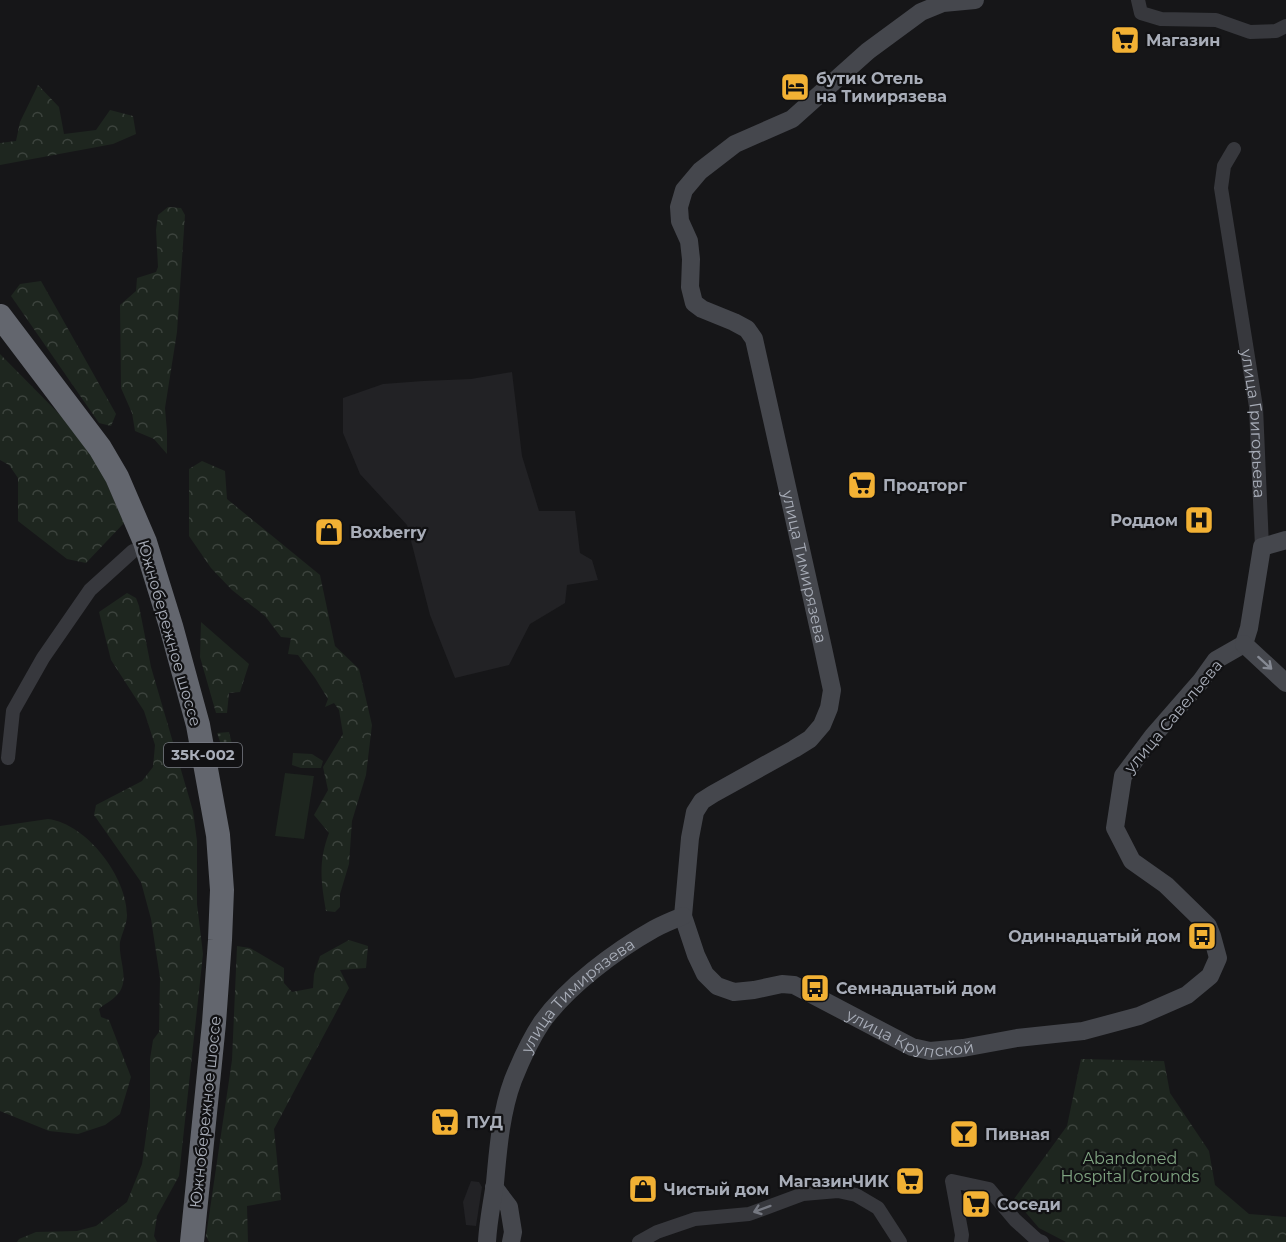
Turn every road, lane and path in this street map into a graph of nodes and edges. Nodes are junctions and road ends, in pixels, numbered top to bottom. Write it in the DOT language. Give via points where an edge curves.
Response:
graph roads {
  1 [pos="975,0"];
  2 [pos="1138,0"];
  3 [pos="1286,26"];
  4 [pos="1234,149"];
  5 [pos="0,316"];
  6 [pos="0,339"];
  7 [pos="1286,540"];
  8 [pos="1262,547"];
  9 [pos="133,551"];
  10 [pos="1244,644"];
  11 [pos="1286,683"];
  12 [pos="8,758"];
  13 [pos="683,916"];
  14 [pos="1187,995"];
  15 [pos="494,1187"];
  16 [pos="181,1242"];
  17 [pos="192,1242"];
  18 [pos="487,1242"];
  19 [pos="511,1242"];
  20 [pos="639,1242"];
  21 [pos="900,1242"];
  22 [pos="960,1242"];
  23 [pos="1042,1242"];
  1 -- 13 [label="street, улица Тимирязева" via="943,3 921,12 868,51 792,119 735,144 700,171 684,190 680,221 691,259 693,303 747,329 754,339 831,690 822,725 810,739 702,801 692,825"];
  2 -- 3 [label="street" via="1141,13 1161,19 1216,20 1250,32 1276,31"];
  4 -- 8 [label="street, улица Григорьева" via="1224,166 1221,188 1256,407"];
  5 -- 17 [label="highway, Южнобережное шоссе / 35К-002" via="100,448 117,477 145,542 198,725 218,835 222,890 214,1023"];
  6 -- 9 [label="highway, Южнобережное шоссе / 35К-002" via="76,434 105,485"];
  7 -- 8 [label="street"];
  8 -- 10 [label="street, улица Григорьева"];
  9 -- 12 [label="street" via="90,590 43,658 13,711"];
  9 -- 16 [label="highway, Южнобережное шоссе / 35К-002" via="189,746 206,842 210,897 203,1019"];
  10 -- 11 [label="street, one-way"];
  10 -- 14 [label="street, улица Савельева" via="1216,660 1123,776 1115,828 1132,861 1166,885 1208,926 1212,936 1218,958 1210,976"];
  13 -- 14 [label="street, улица Крупской" via="705,974 717,986 734,992 794,985 912,1047 930,1051 1083,1031 1139,1016"];
  13 -- 15 [label="street, улица Тимирязева" via="656,927 600,964 542,1022 513,1082"];
  15 -- 18 [label="street, улица Тимирязева"];
  15 -- 19 [label="street" via="509,1208"];
  21 -- 20 [label="street, one-way" via="878,1208 838,1191 803,1194 749,1214 694,1219"];
  22 -- 23 [label="street" via="952,1181 989,1189 1015,1220"];
}
